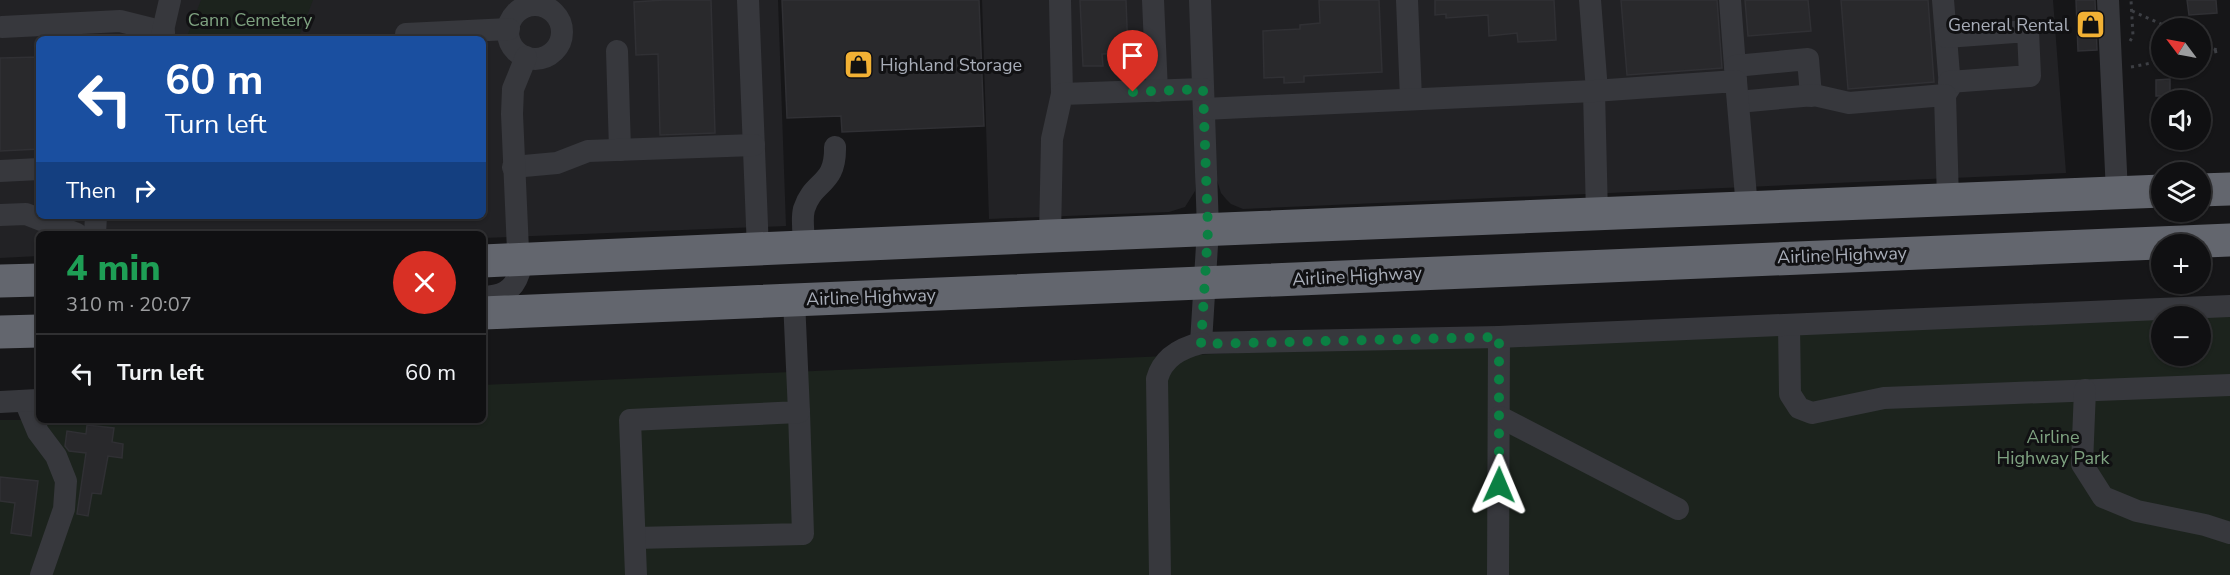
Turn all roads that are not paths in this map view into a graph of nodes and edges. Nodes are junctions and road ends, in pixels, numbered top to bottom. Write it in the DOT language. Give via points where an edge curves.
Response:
graph roads {
  1 [pos="170,0"];
  2 [pos="748,0"];
  3 [pos="1060,0"];
  4 [pos="1153,0"];
  5 [pos="1200,0"];
  6 [pos="1407,0"];
  7 [pos="1590,0"];
  8 [pos="1730,0"];
  9 [pos="1943,0"];
  10 [pos="2108,0"];
  11 [pos="2,27"];
  12 [pos="508,29"];
  13 [pos="406,34"];
  14 [pos="162,36"];
  15 [pos="1946,37"];
  16 [pos="618,51"];
  17 [pos="525,57"];
  18 [pos="1736,83"];
  19 [pos="1947,89"];
  20 [pos="1157,91"];
  21 [pos="1595,91"];
  22 [pos="1062,94"];
  23 [pos="1811,96"];
  24 [pos="1203,99"];
  25 [pos="1411,99"];
  26 [pos="754,145"];
  27 [pos="835,147"];
  28 [pos="620,150"];
  29 [pos="513,167"];
  30 [pos="36,169"];
  31 [pos="0,171"];
  32 [pos="2230,189"];
  33 [pos="2211,190"];
  34 [pos="2151,191"];
  35 [pos="2117,193"];
  36 [pos="1948,200"];
  37 [pos="1747,208"];
  38 [pos="0,215"];
  39 [pos="1597,215"];
  40 [pos="36,218"];
  41 [pos="39,219"];
  42 [pos="2230,224"];
  43 [pos="1208,230"];
  44 [pos="69,231"];
  45 [pos="1050,236"];
  46 [pos="2230,240"];
  47 [pos="798,248"];
  48 [pos="759,250"];
  49 [pos="1848,255"];
  50 [pos="517,260"];
  51 [pos="486,261"];
  52 [pos="1596,265"];
  53 [pos="36,280"];
  54 [pos="0,281"];
  55 [pos="1206,283"];
  56 [pos="486,297"];
  57 [pos="794,300"];
  58 [pos="2230,306"];
  59 [pos="486,313"];
  60 [pos="1789,325"];
  61 [pos="36,330"];
  62 [pos="0,332"];
  63 [pos="1499,337"];
  64 [pos="1201,344"];
  65 [pos="2230,385"];
  66 [pos="2085,390"];
  67 [pos="32,401"];
  68 [pos="0,402"];
  69 [pos="799,412"];
  70 [pos="1500,417"];
  71 [pos="36,422"];
  72 [pos="36,423"];
  73 [pos="1678,509"];
  74 [pos="2230,533"];
  75 [pos="635,538"];
  76 [pos="41,575"];
  77 [pos="636,575"];
  78 [pos="1160,575"];
  79 [pos="1498,575"];
  1 -- 14 [label="street"];
  2 -- 26 [label="street"];
  3 -- 22 [label="street"];
  4 -- 20 [label="street"];
  5 -- 24 [label="street"];
  6 -- 25 [label="street"];
  7 -- 21 [label="street"];
  8 -- 18 [label="street"];
  9 -- 15 [label="street"];
  10 -- 35 [label="street"];
  11 -- 14 [label="street" via="120,21"];
  12 -- 13 [label="street"];
  12 -- 17 [label="street" via="514,49"];
  12 -- 17 [label="street" via="513,16 528,5 546,7 560,19 562,37 554,52 538,59"];
  15 -- 19 [label="street"];
  15 -- 19 [label="street" via="2028,31 2030,76"];
  16 -- 28 [label="street"];
  17 -- 29 [label="street" via="513,89"];
  18 -- 21 [label="street"];
  18 -- 23 [label="street"];
  18 -- 23 [label="street" via="1808,59"];
  18 -- 37 [label="street"];
  19 -- 23 [label="street" via="1849,103"];
  19 -- 36 [label="street"];
  20 -- 22 [label="street"];
  20 -- 24 [label="street"];
  21 -- 25 [label="street"];
  21 -- 39 [label="street"];
  22 -- 45 [label="street" via="1052,139"];
  24 -- 25 [label="street"];
  24 -- 43 [label="street"];
  26 -- 28 [label="street"];
  26 -- 48 [label="street"];
  27 -- 47 [label="street" via="834,168 805,208"];
  28 -- 29 [label="street" via="588,151 557,163"];
  29 -- 50 [label="street"];
  30 -- 31 [label="street"];
  32 -- 33 [label="highway"];
  34 -- 35 [label="highway"];
  35 -- 36 [label="highway"];
  36 -- 37 [label="highway"];
  37 -- 39 [label="highway"];
  38 -- 40 [label="street" via="26,214"];
  39 -- 43 [label="highway"];
  39 -- 52 [label="highway"];
  41 -- 44 [label="street"];
  42 -- 49 [label="highway" via="2100,229"];
  43 -- 45 [label="highway"];
  43 -- 55 [label="street"];
  45 -- 47 [label="highway"];
  46 -- 49 [label="highway, Airline Highway"];
  47 -- 48 [label="highway"];
  47 -- 57 [label="highway"];
  48 -- 50 [label="highway"];
  49 -- 52 [label="highway, Airline Highway"];
  50 -- 51 [label="highway"];
  50 -- 56 [label="street" via="516,283 499,296"];
  52 -- 55 [label="highway, Airline Highway"];
  53 -- 54 [label="highway"];
  55 -- 57 [label="highway, Airline Highway"];
  55 -- 64 [label="street"];
  57 -- 59 [label="highway, Airline Highway"];
  57 -- 69 [label="street"];
  58 -- 60 [label="street"];
  60 -- 63 [label="street"];
  60 -- 66 [label="street" via="1790,394 1799,408 1812,413 1884,398"];
  61 -- 62 [label="highway"];
  63 -- 64 [label="street"];
  63 -- 70 [label="street"];
  64 -- 78 [label="street" via="1170,357 1157,379"];
  65 -- 66 [label="street"];
  66 -- 74 [label="street" via="2082,464 2103,497 2137,511"];
  67 -- 68 [label="street"];
  67 -- 71 [label="street"];
  69 -- 75 [label="street" via="630,420"];
  69 -- 75 [label="street" via="803,534"];
  70 -- 73 [label="street"];
  70 -- 79 [label="street"];
  72 -- 76 [label="street" via="66,481 64,509"];
  75 -- 77 [label="street"];
}
